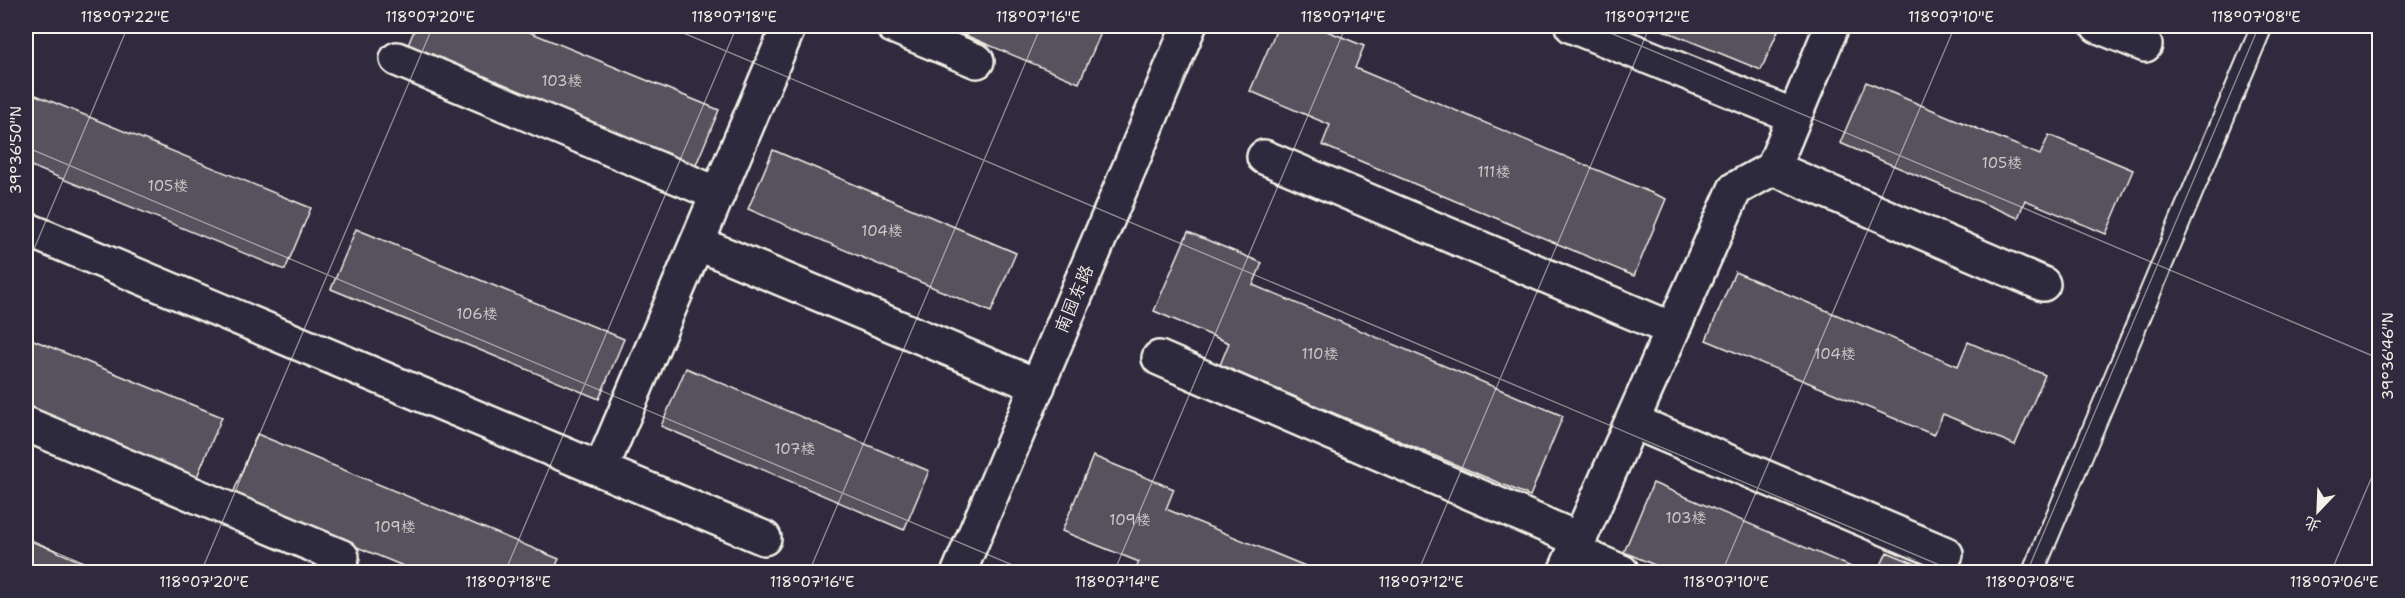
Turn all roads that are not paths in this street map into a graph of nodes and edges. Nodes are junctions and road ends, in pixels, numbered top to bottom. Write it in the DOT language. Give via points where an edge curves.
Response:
graph roads {
  1 [pos="789,26"];
  2 [pos="893,26"];
  3 [pos="1189,26"];
  4 [pos="1572,26"];
  5 [pos="1832,26"];
  6 [pos="2098,26"];
  7 [pos="2262,26"];
  8 [pos="2145,45"];
  9 [pos="397,59"];
  10 [pos="977,61"];
  11 [pos="1794,116"];
  12 [pos="1264,157"];
  13 [pos="1773,168"];
  14 [pos="718,194"];
  15 [pos="26,229"];
  16 [pos="697,243"];
  17 [pos="2043,284"];
  18 [pos="1672,329"];
  19 [pos="1159,358"];
  20 [pos="1038,386"];
  21 [pos="1632,422"];
  22 [pos="26,423"];
  23 [pos="601,469"];
  24 [pos="764,538"];
  25 [pos="1946,554"];
  26 [pos="1573,555"];
  27 [pos="335,573"];
  28 [pos="959,573"];
  29 [pos="1622,573"];
  30 [pos="2033,573"];
  1 -- 14 [label="street"];
  2 -- 10 [label="street"];
  3 -- 20 [label="street, 南园东路"];
  4 -- 11 [label="street"];
  5 -- 11 [label="street"];
  6 -- 8 [label="street"];
  7 -- 30 [label="lane"];
  9 -- 14 [label="street"];
  11 -- 13 [label="street"];
  12 -- 18 [label="street"];
  13 -- 17 [label="street"];
  13 -- 18 [label="street" via="1735,189"];
  14 -- 16 [label="street"];
  15 -- 23 [label="street"];
  16 -- 20 [label="street"];
  16 -- 23 [label="street"];
  18 -- 21 [label="street"];
  19 -- 26 [label="street"];
  20 -- 28 [label="street, 南园东路"];
  21 -- 25 [label="street"];
  21 -- 26 [label="street"];
  22 -- 27 [label="street" via="342,557"];
  23 -- 24 [label="street"];
  26 -- 29 [label="street"];
}
